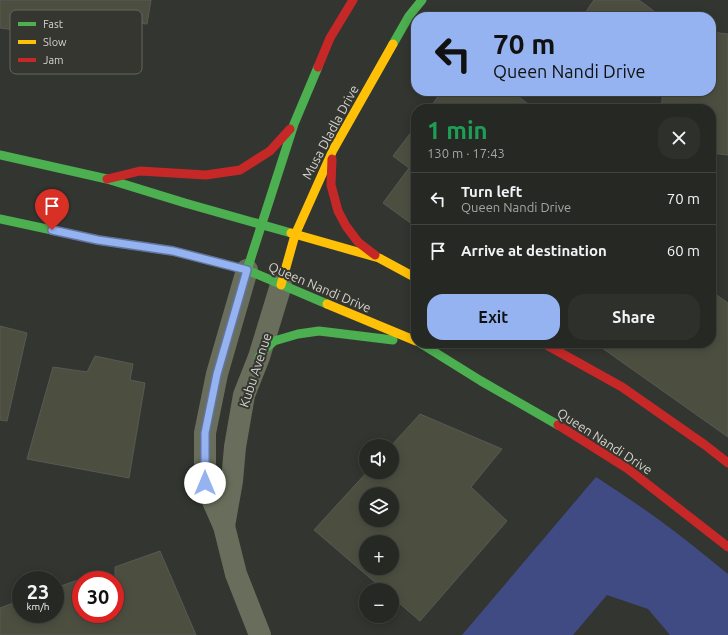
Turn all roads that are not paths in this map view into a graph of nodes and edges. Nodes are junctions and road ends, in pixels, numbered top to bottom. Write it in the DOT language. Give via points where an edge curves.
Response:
graph roads {
  1 [pos="353,0"];
  2 [pos="422,0"];
  3 [pos="412,12"];
  4 [pos="411,14"];
  5 [pos="294,124"];
  6 [pos="333,150"];
  7 [pos="0,155"];
  8 [pos="107,179"];
  9 [pos="0,219"];
  10 [pos="261,225"];
  11 [pos="295,235"];
  12 [pos="379,258"];
  13 [pos="247,270"];
  14 [pos="411,275"];
  15 [pos="281,285"];
  16 [pos="411,339"];
  17 [pos="411,342"];
  18 [pos="428,348"];
  19 [pos="552,348"];
  20 [pos="260,357"];
  21 [pos="728,463"];
  22 [pos="224,526"];
  23 [pos="728,547"];
  24 [pos="260,635"];
  1 -- 5 [label="main road" via="330,38"];
  2 -- 3 [label="main road, Musa Dladla Drive"];
  4 -- 6 [label="main road, Musa Dladla Drive"];
  5 -- 8 [label="main road" via="270,151 240,170 206,175 140,171"];
  5 -- 10 [label="main road"];
  6 -- 11 [label="main road, Musa Dladla Drive"];
  6 -- 12 [label="main road" via="331,185 338,211 358,242"];
  7 -- 8 [label="main road"];
  8 -- 10 [label="main road"];
  9 -- 13 [label="main road, Queen Nandi Drive" via="98,240 173,251"];
  10 -- 11 [label="main road"];
  10 -- 13 [label="main road"];
  11 -- 12 [label="main road"];
  11 -- 15 [label="main road, Musa Dladla Drive"];
  12 -- 14 [label="main road"];
  13 -- 15 [label="main road, Queen Nandi Drive"];
  13 -- 22 [label="street, Kubu Avenue" via="217,374 205,433 205,483"];
  15 -- 16 [label="main road, Queen Nandi Drive"];
  15 -- 20 [label="street, Kubu Avenue"];
  17 -- 20 [label="main road" via="319,331 274,341"];
  18 -- 23 [label="main road, Queen Nandi Drive" via="628,469"];
  19 -- 21 [label="main road" via="622,387"];
  20 -- 22 [label="street, Kubu Avenue" via="244,395"];
  22 -- 24 [label="street, Kubu Avenue" via="236,574"];
}
